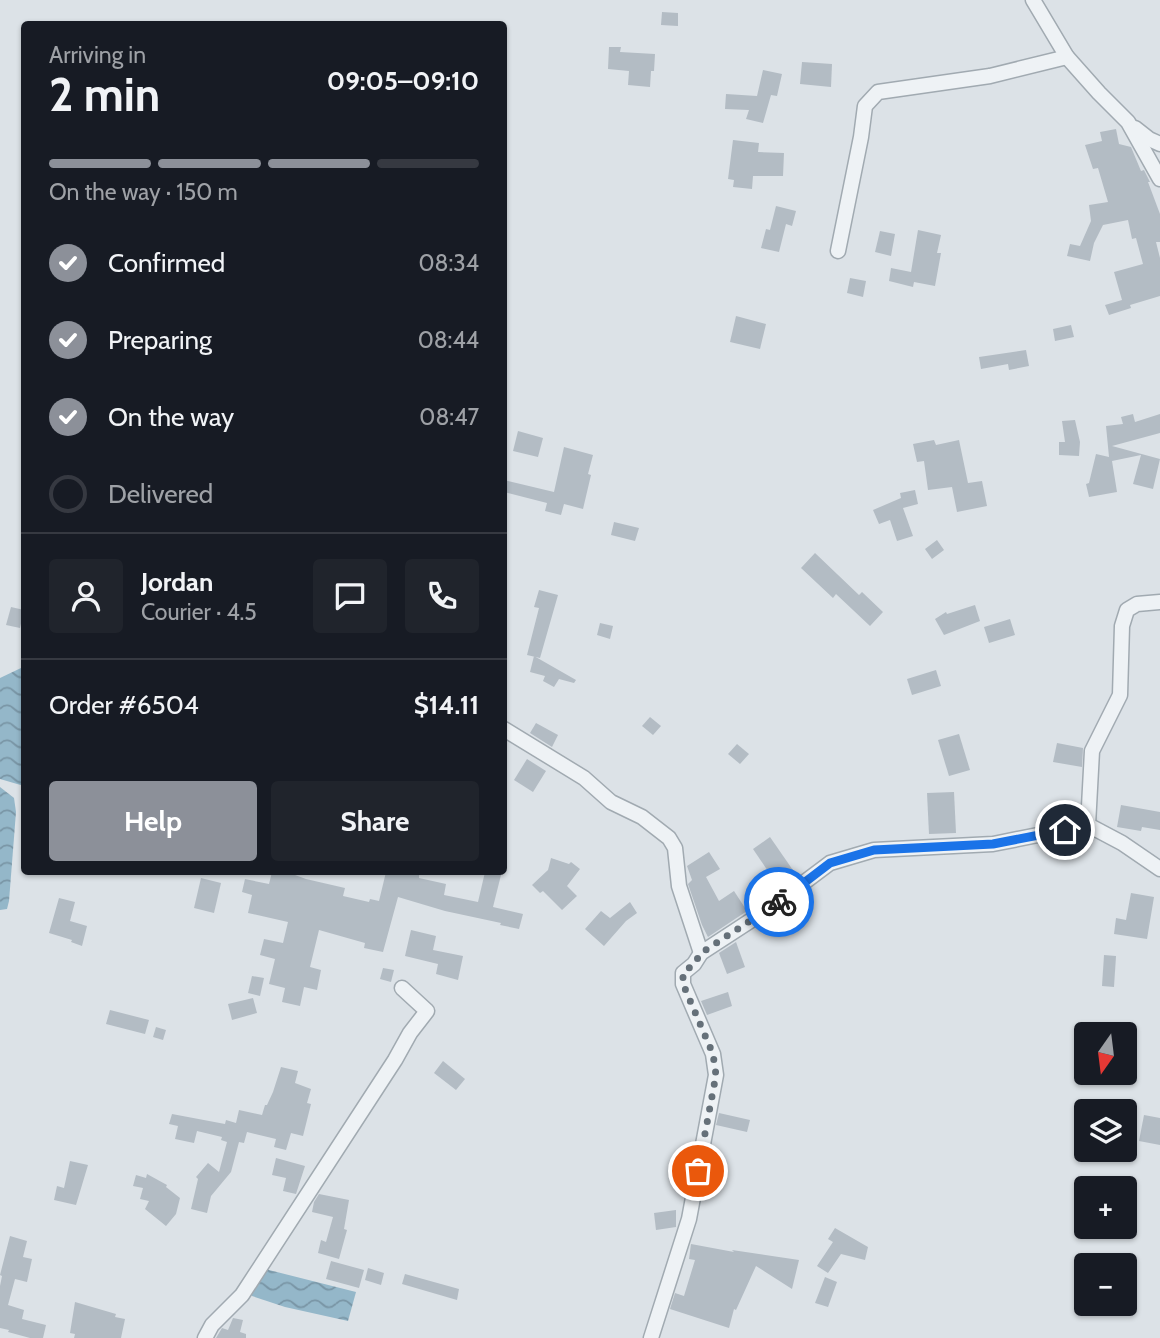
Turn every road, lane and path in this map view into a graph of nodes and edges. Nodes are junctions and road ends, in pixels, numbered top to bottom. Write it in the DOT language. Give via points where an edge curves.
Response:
graph roads {
  1 [pos="1033,0"];
  2 [pos="1068,57"];
  3 [pos="1128,122"];
  4 [pos="1160,144"];
  5 [pos="1160,179"];
  6 [pos="838,251"];
  7 [pos="1160,602"];
  8 [pos="507,731"];
  9 [pos="1088,825"];
  10 [pos="1160,869"];
  11 [pos="701,953"];
  12 [pos="402,988"];
  13 [pos="205,1338"];
  14 [pos="651,1338"];
  1 -- 2 [label="street"];
  2 -- 3 [label="street"];
  2 -- 6 [label="street" via="990,76 878,92 862,117 862,137"];
  3 -- 4 [label="street"];
  3 -- 5 [label="street"];
  7 -- 9 [label="street" via="1128,610 1122,626 1120,695 1092,751"];
  8 -- 11 [label="street" via="669,838"];
  9 -- 10 [label="street"];
  9 -- 11 [label="street" via="993,844 874,850 830,863"];
  11 -- 14 [label="street" via="683,973 683,984 713,1054 716,1075 689,1219"];
  12 -- 13 [label="street" via="427,1011 242,1295"];
}
